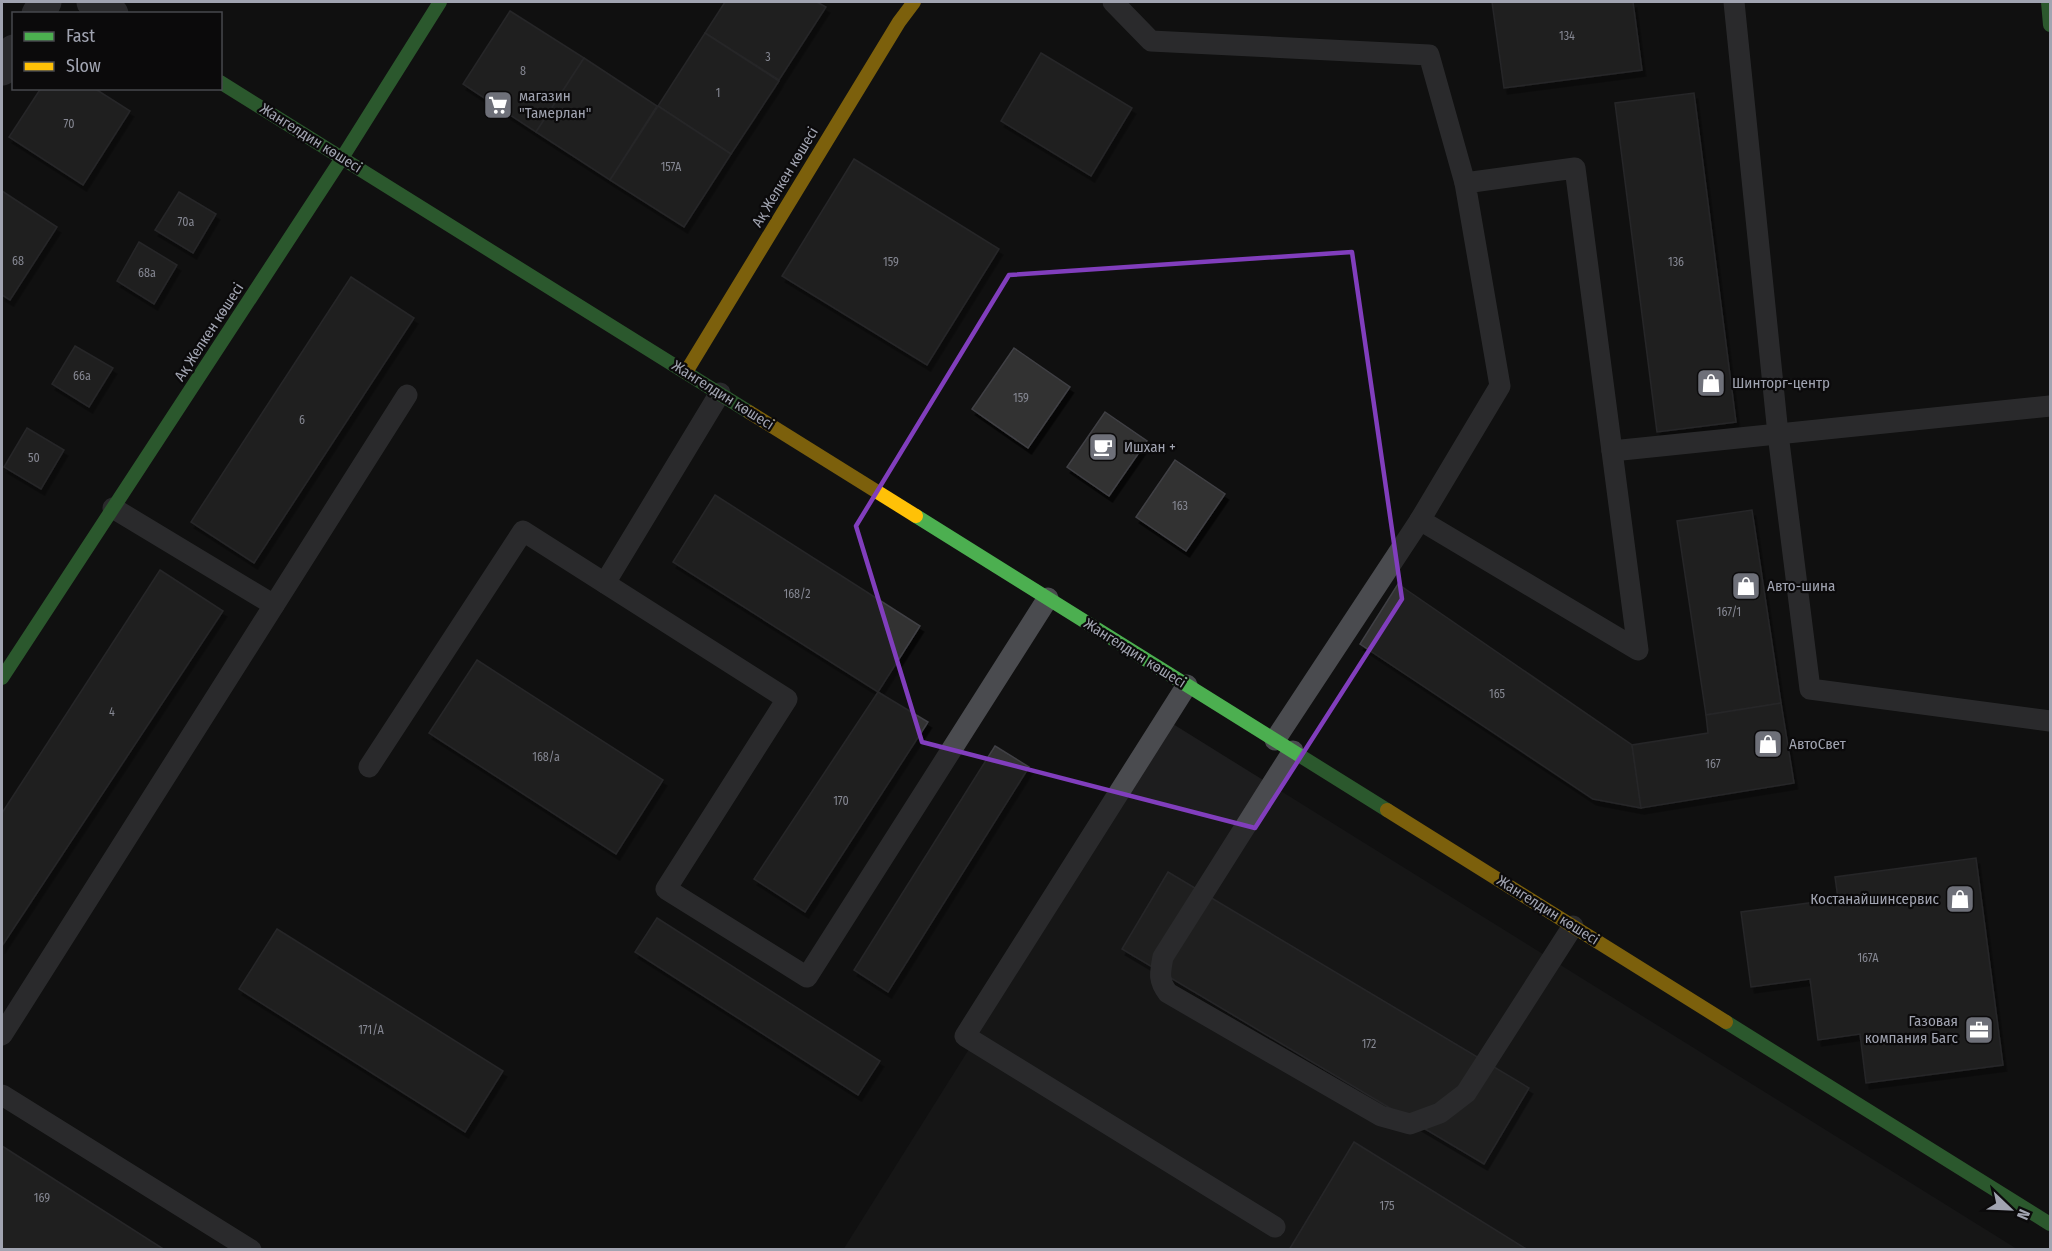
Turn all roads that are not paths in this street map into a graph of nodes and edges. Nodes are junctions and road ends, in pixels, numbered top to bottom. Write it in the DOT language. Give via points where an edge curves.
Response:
graph roads {
  1 [pos="93,2"];
  2 [pos="440,2"];
  3 [pos="914,2"];
  4 [pos="1113,2"];
  5 [pos="1734,2"];
  6 [pos="2048,2"];
  7 [pos="109,12"];
  8 [pos="2050,25"];
  9 [pos="12,54"];
  10 [pos="2,69"];
  11 [pos="222,83"];
  12 [pos="342,158"];
  13 [pos="1465,183"];
  14 [pos="686,372"];
  15 [pos="720,393"];
  16 [pos="407,395"];
  17 [pos="2050,406"];
  18 [pos="1778,434"];
  19 [pos="1612,451"];
  20 [pos="113,508"];
  21 [pos="1420,520"];
  22 [pos="605,584"];
  23 [pos="1048,598"];
  24 [pos="274,605"];
  25 [pos="2,678"];
  26 [pos="1187,685"];
  27 [pos="2050,721"];
  28 [pos="1275,740"];
  29 [pos="1293,751"];
  30 [pos="369,767"];
  31 [pos="1573,926"];
  32 [pos="2,1035"];
  33 [pos="2,1095"];
  34 [pos="2050,1224"];
  35 [pos="1275,1227"];
  36 [pos="251,1250"];
  1 -- 7 [label="street"];
  2 -- 12 [label="main road, Ақ Желкен көшесі"];
  3 -- 14 [label="main road, Ақ Желкен көшесі"];
  4 -- 13 [label="lane" via="1151,41 1429,55"];
  5 -- 18 [label="lane"];
  6 -- 8 [label="main road"];
  9 -- 10 [label="street"];
  11 -- 12 [label="main road, Жангелдин көшесі"];
  12 -- 14 [label="main road, Жангелдин көшесі"];
  12 -- 20 [label="main road, Ақ Желкен көшесі"];
  13 -- 19 [label="lane" via="1575,168"];
  13 -- 21 [label="lane" via="1500,386"];
  14 -- 15 [label="main road, Жангелдин көшесі"];
  15 -- 22 [label="lane"];
  15 -- 23 [label="main road, Жангелдин көшесі"];
  16 -- 24 [label="lane"];
  17 -- 18 [label="lane"];
  18 -- 19 [label="lane"];
  18 -- 27 [label="lane" via="1810,689"];
  19 -- 21 [label="lane" via="1638,650"];
  20 -- 24 [label="lane"];
  20 -- 25 [label="main road, Ақ Желкен көшесі"];
  21 -- 28 [label="lane"];
  22 -- 23 [label="lane" via="787,699 666,889 807,977"];
  22 -- 30 [label="lane" via="523,531"];
  23 -- 26 [label="main road, Жангелдин көшесі"];
  24 -- 32 [label="lane"];
  26 -- 28 [label="main road, Жангелдин көшесі"];
  26 -- 35 [label="lane" via="965,1036"];
  28 -- 29 [label="main road, Жангелдин көшесі"];
  29 -- 31 [label="main road, Жангелдин көшесі"];
  29 -- 31 [label="lane" via="1163,957 1161,984 1168,993 1381,1116 1410,1124 1440,1113 1466,1094"];
  31 -- 34 [label="main road, Жангелдин көшесі"];
  33 -- 36 [label="lane"];
}
